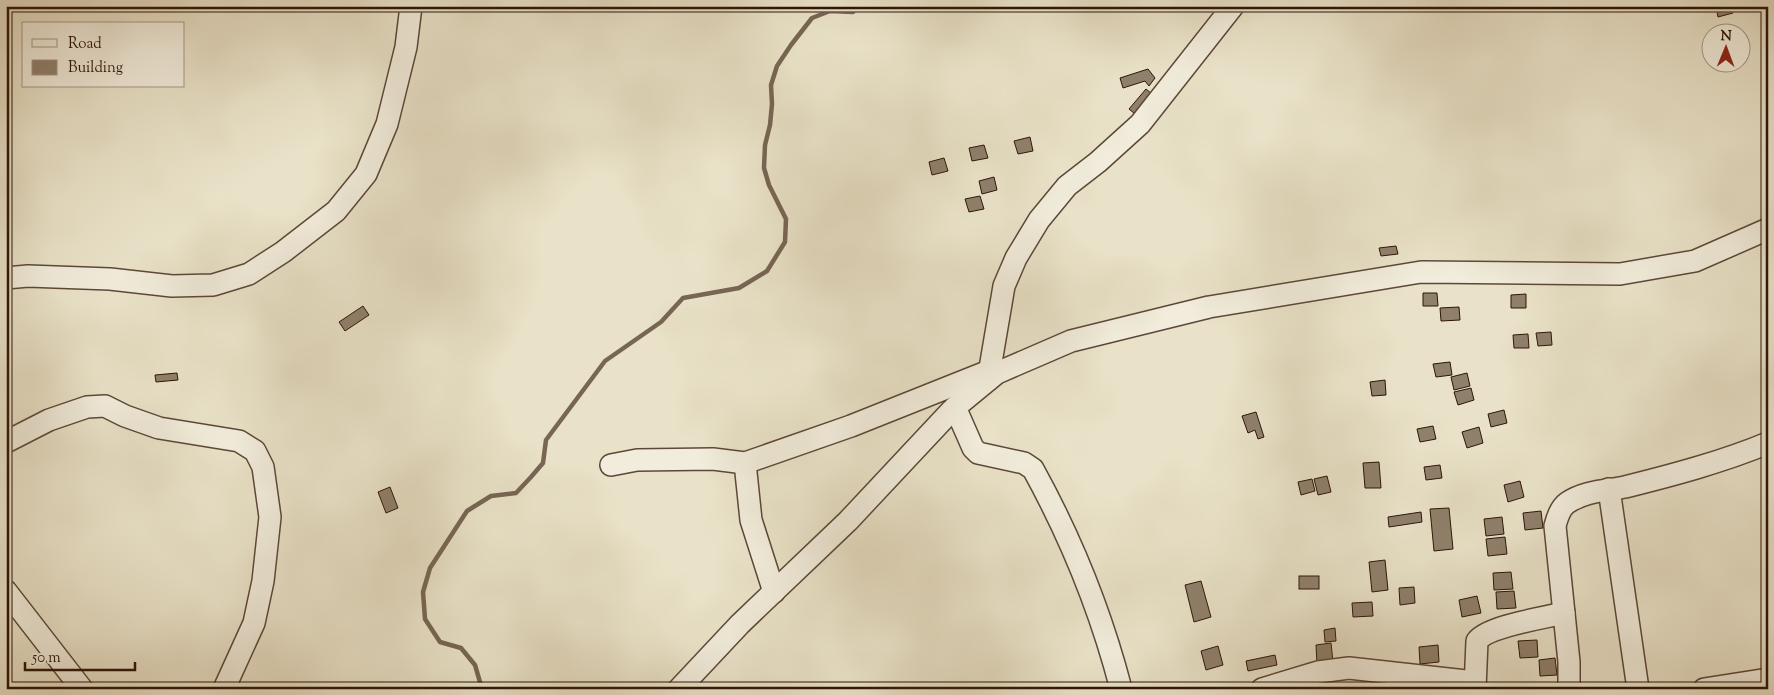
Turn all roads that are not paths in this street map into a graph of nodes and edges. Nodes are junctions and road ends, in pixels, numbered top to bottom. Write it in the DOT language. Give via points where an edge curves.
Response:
graph roads {
  1 [pos="411,6"];
  2 [pos="1233,6"];
  3 [pos="1768,229"];
  4 [pos="6,278"];
  5 [pos="989,376"];
  6 [pos="955,407"];
  7 [pos="6,442"];
  8 [pos="1768,443"];
  9 [pos="745,463"];
  10 [pos="612,465"];
  11 [pos="1610,490"];
  12 [pos="6,591"];
  13 [pos="774,592"];
  14 [pos="1564,613"];
  15 [pos="1768,679"];
  16 [pos="1475,686"];
  17 [pos="82,689"];
  18 [pos="224,689"];
  19 [pos="679,689"];
  20 [pos="1121,689"];
  21 [pos="1262,689"];
  22 [pos="1569,689"];
  23 [pos="1638,689"];
  24 [pos="1704,689"];
  1 -- 4 [label="street" via="406,47 387,124 366,174 336,211 284,252 249,274 213,285 172,286 110,279 28,276"];
  2 -- 5 [label="street" via="1140,124 1067,186 1039,220 1016,258 1004,286"];
  3 -- 5 [label="street" via="1695,261 1620,274 1421,272 1209,307 1071,341"];
  5 -- 6 [label="street"];
  5 -- 9 [label="street"];
  6 -- 13 [label="street" via="848,521"];
  6 -- 20 [label="street" via="978,453 1024,463 1033,469 1065,532 1098,611"];
  7 -- 18 [label="street" via="48,420 87,407 105,406 159,428 239,441 255,451 263,467 270,517 263,581 254,623"];
  8 -- 11 [label="street" via="1734,457"];
  9 -- 10 [label="street" via="713,458 637,460"];
  9 -- 13 [label="street" via="751,520"];
  11 -- 14 [label="street" via="1582,494 1565,504 1558,516 1555,526"];
  11 -- 23 [label="street"];
  12 -- 17 [label="street"];
  13 -- 19 [label="street"];
  14 -- 16 [label="street" via="1481,635 1477,640"];
  14 -- 22 [label="street"];
  15 -- 24 [label="street"];
  16 -- 21 [label="street" via="1349,668 1318,672"];
}
